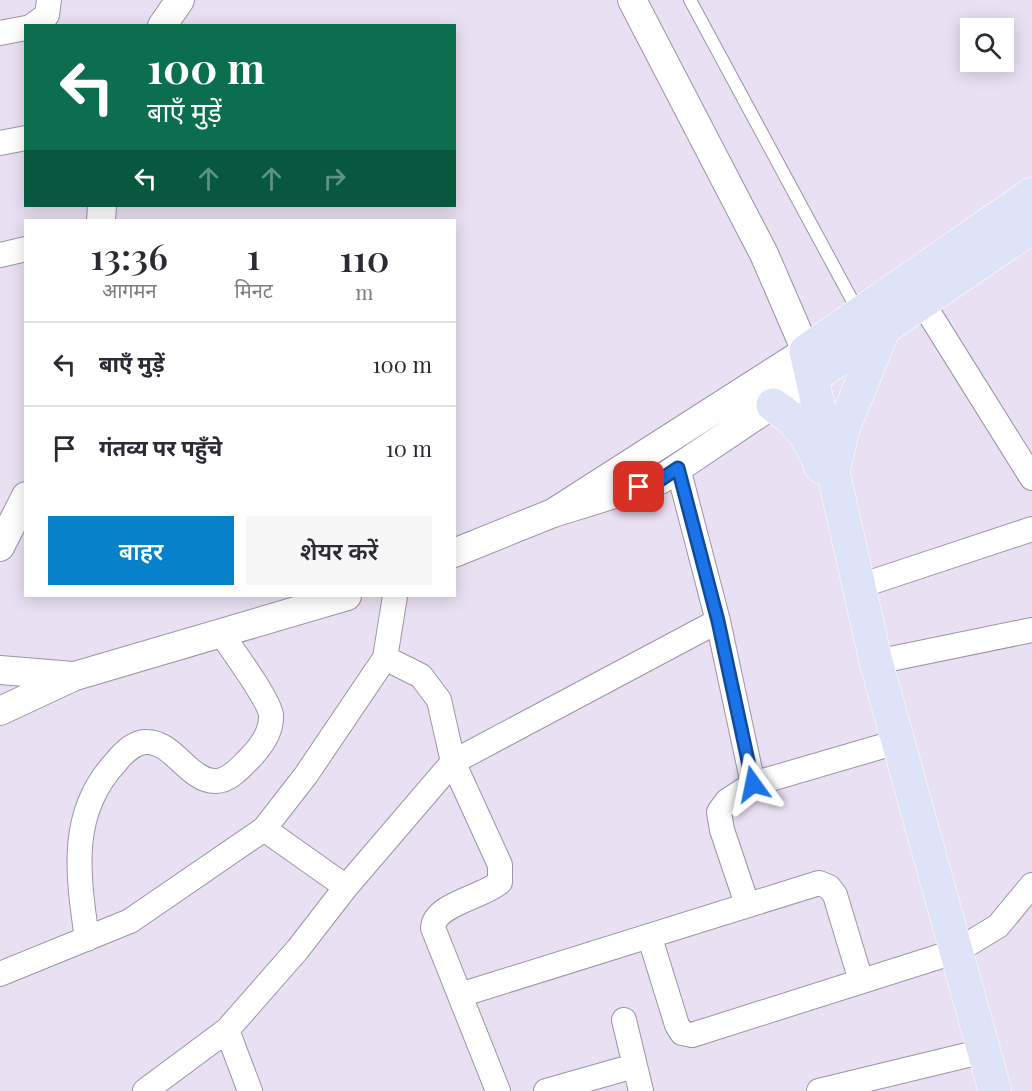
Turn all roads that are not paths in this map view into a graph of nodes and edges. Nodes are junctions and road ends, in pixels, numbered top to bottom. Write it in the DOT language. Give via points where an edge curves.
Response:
graph roads {
  1 [pos="49,0"];
  2 [pos="632,0"];
  3 [pos="690,0"];
  4 [pos="35,24"];
  5 [pos="24,30"];
  6 [pos="0,33"];
  7 [pos="24,138"];
  8 [pos="0,143"];
  9 [pos="1032,194"];
  10 [pos="1032,227"];
  11 [pos="24,249"];
  12 [pos="0,255"];
  13 [pos="922,302"];
  14 [pos="872,321"];
  15 [pos="809,364"];
  16 [pos="772,405"];
  17 [pos="678,468"];
  18 [pos="833,470"];
  19 [pos="1032,478"];
  20 [pos="24,500"];
  21 [pos="842,509"];
  22 [pos="553,513"];
  23 [pos="1032,529"];
  24 [pos="0,547"];
  25 [pos="456,552"];
  26 [pos="860,586"];
  27 [pos="344,597"];
  28 [pos="395,597"];
  29 [pos="718,621"];
  30 [pos="1032,630"];
  31 [pos="221,633"];
  32 [pos="385,658"];
  33 [pos="876,662"];
  34 [pos="0,670"];
  35 [pos="75,676"];
  36 [pos="0,711"];
  37 [pos="897,742"];
  38 [pos="453,762"];
  39 [pos="753,784"];
  40 [pos="264,829"];
  41 [pos="1032,885"];
  42 [pos="346,886"];
  43 [pos="747,904"];
  44 [pos="650,938"];
  45 [pos="87,939"];
  46 [pos="957,951"];
  47 [pos="0,974"];
  48 [pos="861,981"];
  49 [pos="460,995"];
  50 [pos="624,1020"];
  51 [pos="228,1030"];
  52 [pos="984,1051"];
  53 [pos="634,1066"];
  54 [pos="145,1091"];
  55 [pos="250,1091"];
  56 [pos="498,1091"];
  57 [pos="546,1091"];
  58 [pos="641,1091"];
  59 [pos="819,1091"];
  60 [pos="995,1091"];
  1 -- 4 [label="street" via="47,15"];
  2 -- 15 [label="street" via="764,254"];
  3 -- 14 [label="lane"];
  5 -- 6 [label="street"];
  7 -- 8 [label="street"];
  9 -- 14 [label="main road"];
  10 -- 13 [label="main road"];
  11 -- 12 [label="street"];
  13 -- 14 [label="main road"];
  13 -- 19 [label="street"];
  14 -- 15 [label="main road"];
  14 -- 18 [label="main road"];
  15 -- 16 [label="street"];
  15 -- 18 [label="main road"];
  15 -- 22 [label="street"];
  16 -- 17 [label="street"];
  16 -- 21 [label="main road" via="801,428"];
  17 -- 22 [label="street" via="660,480"];
  17 -- 29 [label="street"];
  18 -- 21 [label="main road"];
  20 -- 24 [label="street"];
  21 -- 26 [label="main road"];
  22 -- 25 [label="street"];
  23 -- 26 [label="street"];
  26 -- 33 [label="main road"];
  27 -- 31 [label="street"];
  28 -- 32 [label="street"];
  29 -- 38 [label="street"];
  29 -- 39 [label="street"];
  30 -- 33 [label="street"];
  31 -- 35 [label="street"];
  31 -- 45 [label="street" via="269,707 269,730 257,750 225,780 207,780 157,744 145,742 126,750 104,774 82,821 78,852"];
  32 -- 38 [label="street" via="420,676 431,687 439,700"];
  32 -- 40 [label="street"];
  33 -- 37 [label="main road"];
  34 -- 35 [label="street"];
  35 -- 36 [label="street"];
  37 -- 39 [label="street"];
  37 -- 46 [label="main road"];
  38 -- 42 [label="street"];
  38 -- 49 [label="street" via="502,876 494,888 442,911 434,922"];
  39 -- 43 [label="street" via="718,812"];
  40 -- 42 [label="street"];
  40 -- 45 [label="street" via="151,908"];
  41 -- 46 [label="street" via="998,926"];
  42 -- 51 [label="street"];
  43 -- 44 [label="street"];
  43 -- 48 [label="street" via="819,883 830,887"];
  44 -- 48 [label="street" via="677,1025 686,1035"];
  44 -- 49 [label="street"];
  45 -- 47 [label="street"];
  46 -- 48 [label="street"];
  46 -- 52 [label="main road"];
  49 -- 56 [label="street"];
  50 -- 53 [label="street"];
  51 -- 54 [label="street"];
  51 -- 55 [label="street"];
  52 -- 59 [label="street"];
  52 -- 60 [label="main road"];
  53 -- 57 [label="street"];
  53 -- 58 [label="street"];
}
